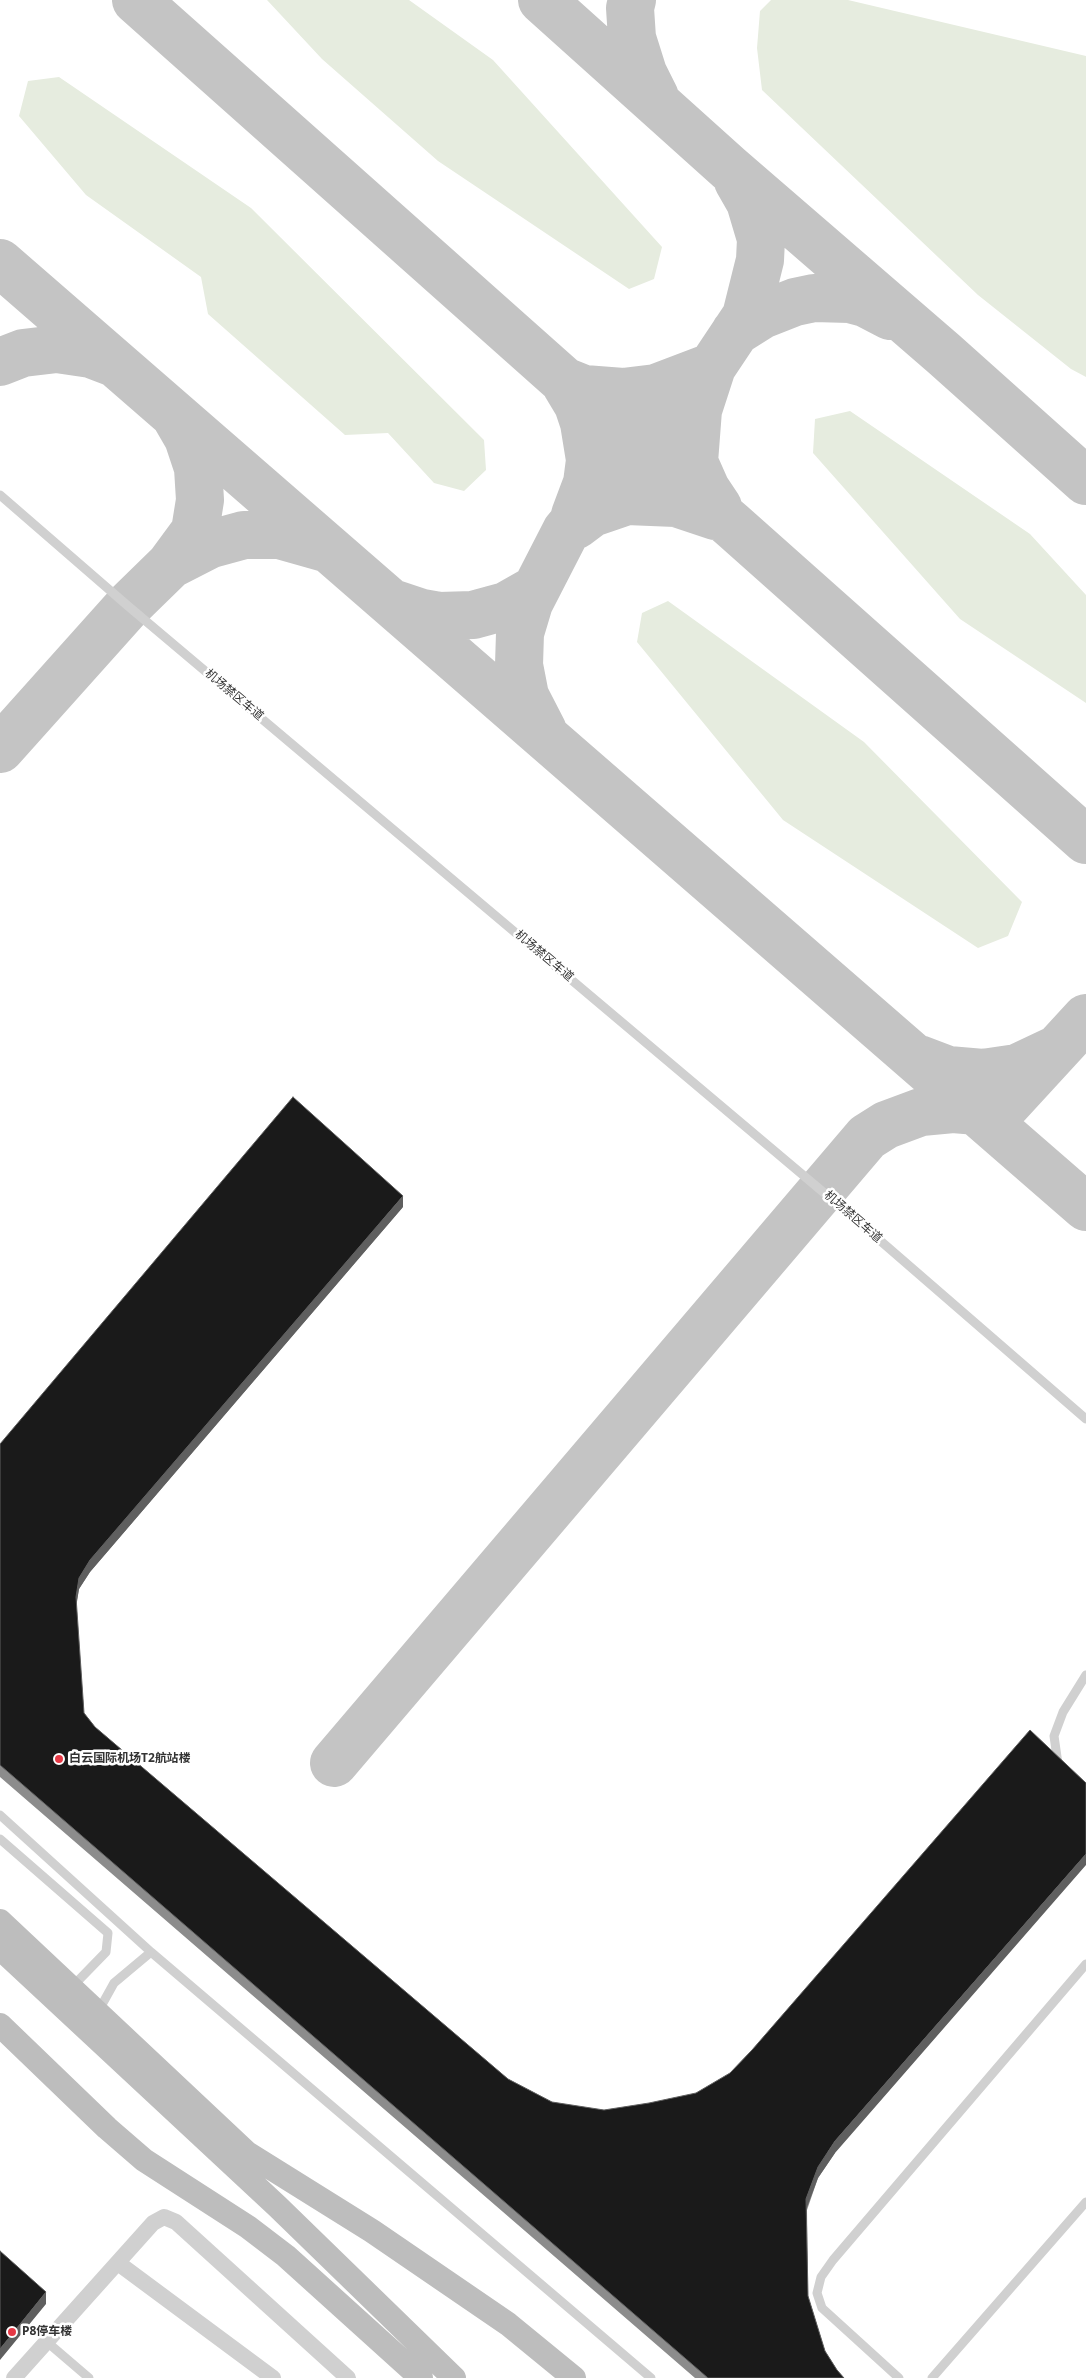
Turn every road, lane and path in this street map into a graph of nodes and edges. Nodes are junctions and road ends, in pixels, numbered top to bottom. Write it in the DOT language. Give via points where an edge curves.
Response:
graph roads {
  1 [pos="0,495"];
  2 [pos="1086,1419"];
  3 [pos="1086,1675"];
  4 [pos="1061,1772"];
  5 [pos="0,1816"];
  6 [pos="0,1839"];
  7 [pos="0,1921"];
  8 [pos="0,1948"];
  9 [pos="151,1952"];
  10 [pos="1086,1964"];
  11 [pos="71,1988"];
  12 [pos="97,2013"];
  13 [pos="0,2026"];
  14 [pos="1086,2202"];
  15 [pos="118,2263"];
  16 [pos="47,2342"];
  17 [pos="14,2378"];
  18 [pos="88,2378"];
  19 [pos="273,2378"];
  20 [pos="348,2378"];
  21 [pos="421,2378"];
  22 [pos="454,2378"];
  23 [pos="574,2378"];
  24 [pos="651,2378"];
  25 [pos="899,2378"];
  26 [pos="932,2378"];
  1 -- 2 [label="lane, 机场禁区车道" via="861,1224"];
  3 -- 4 [label="lane" via="1063,1712 1054,1736"];
  5 -- 9 [label="lane"];
  6 -- 11 [label="lane" via="108,1933 106,1952"];
  7 -- 11 [label="street"];
  8 -- 22 [label="street" via="270,2199"];
  9 -- 12 [label="lane" via="114,1983"];
  9 -- 24 [label="lane"];
  10 -- 25 [label="lane" via="821,2277 817,2293 822,2308"];
  11 -- 12 [label="street"];
  12 -- 23 [label="street" via="247,2153 372,2231 508,2324"];
  13 -- 21 [label="street" via="144,2160 248,2227 286,2256"];
  14 -- 26 [label="lane"];
  15 -- 16 [label="street"];
  15 -- 19 [label="street"];
  15 -- 20 [label="street" via="158,2218 171,2218"];
  16 -- 17 [label="street"];
  16 -- 18 [label="lane"];
}
